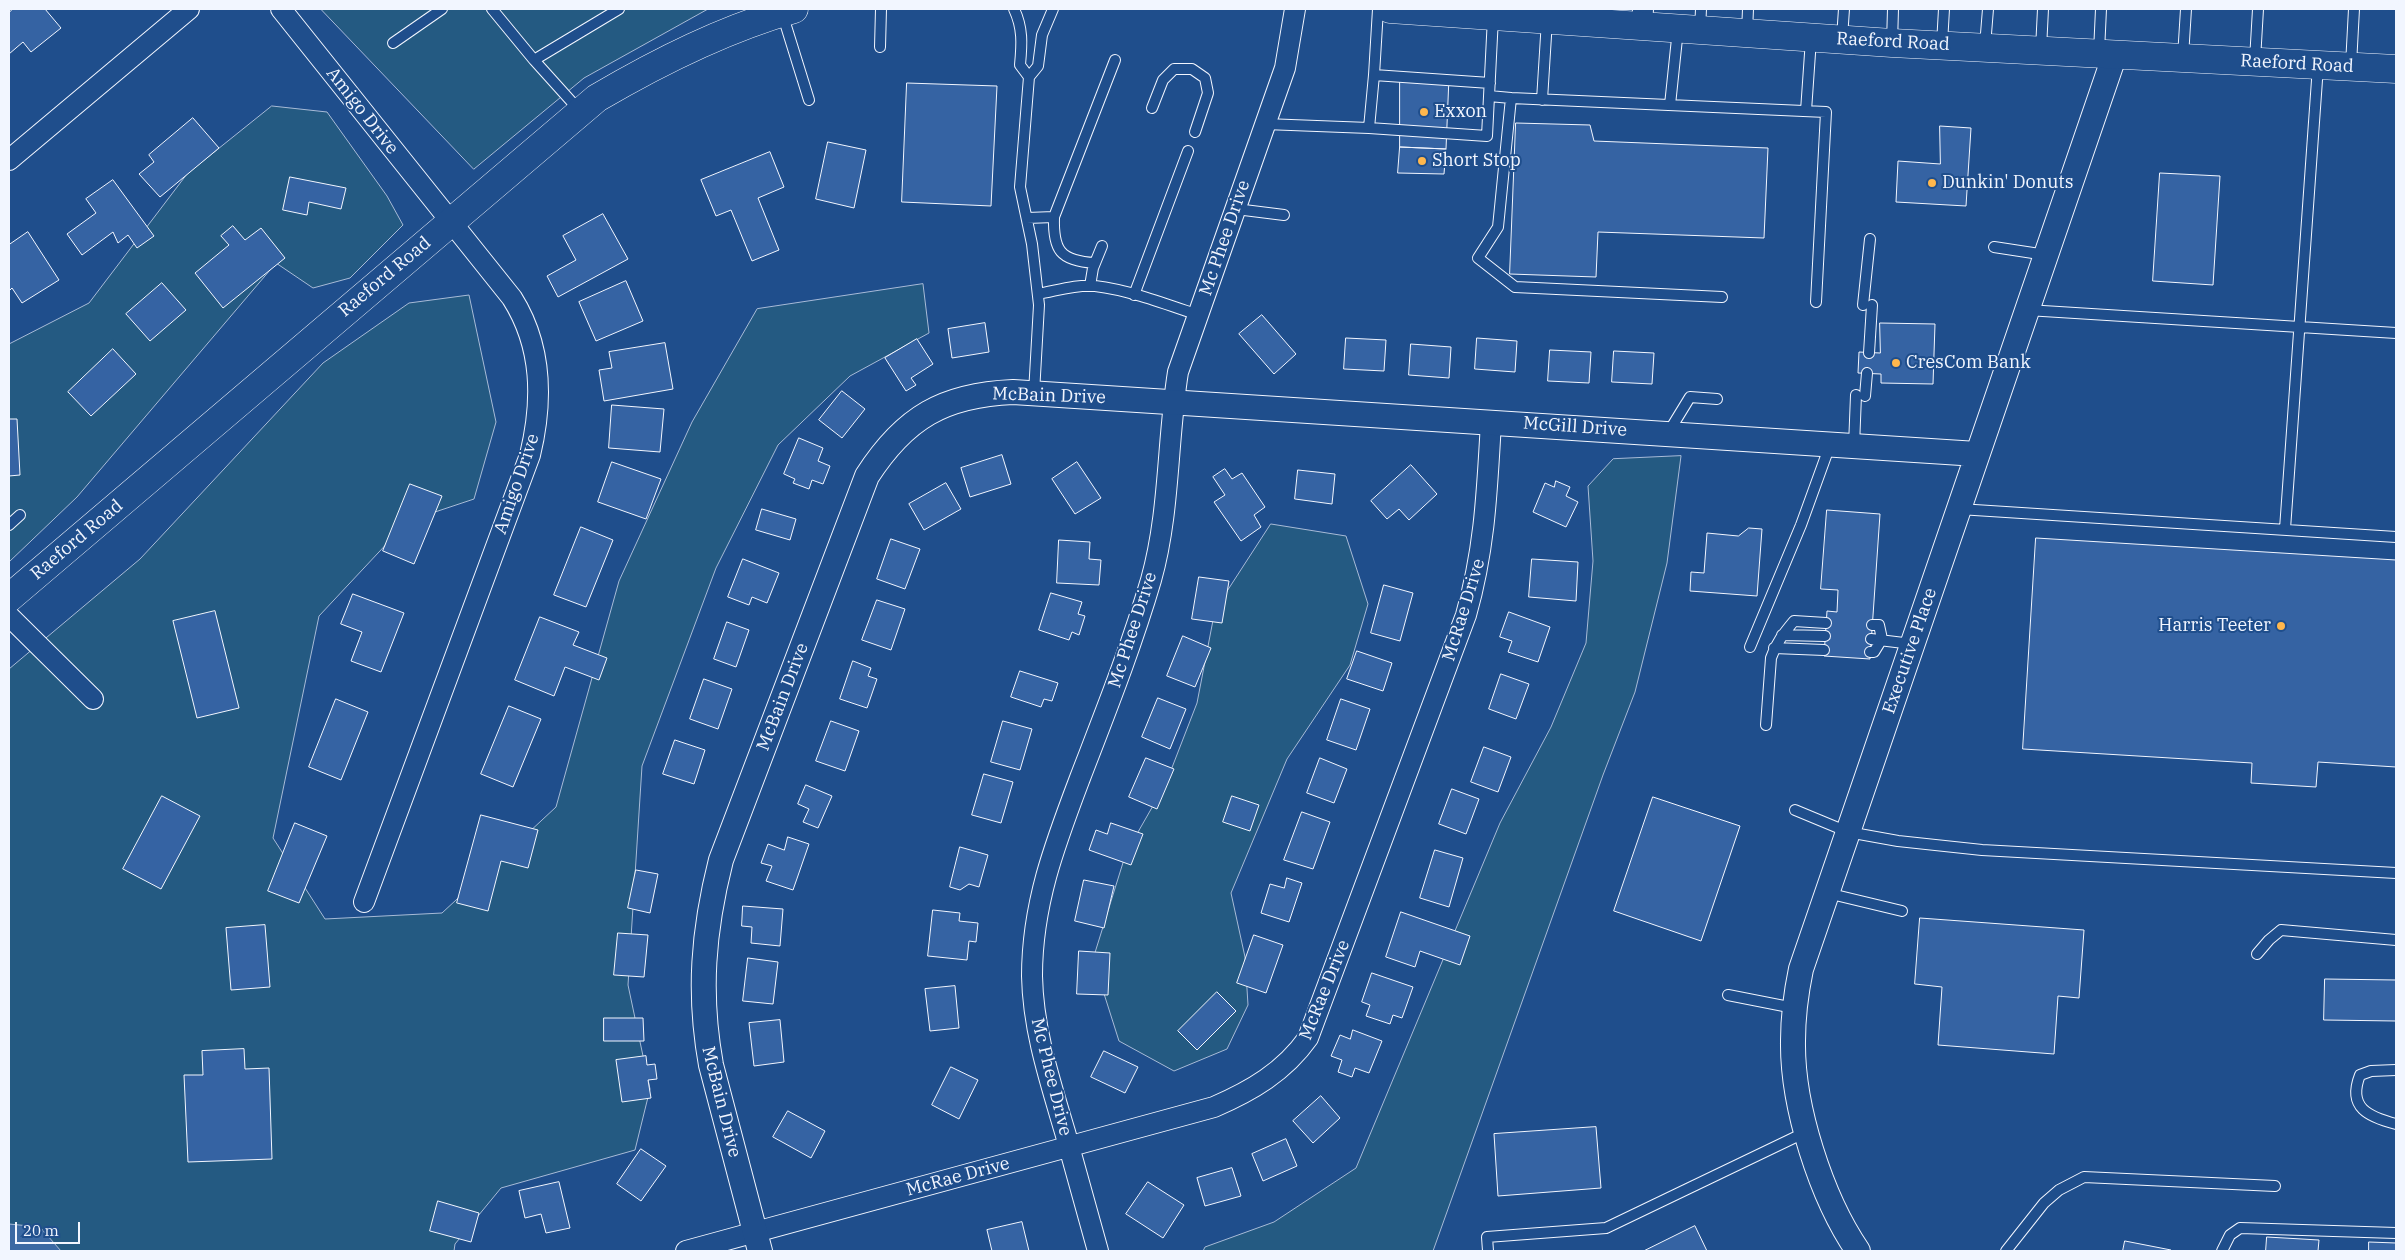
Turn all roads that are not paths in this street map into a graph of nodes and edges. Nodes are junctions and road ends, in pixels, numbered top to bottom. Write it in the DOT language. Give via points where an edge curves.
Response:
graph roads {
  1 [pos="189,9"];
  2 [pos="281,9"];
  3 [pos="442,9"];
  4 [pos="492,9"];
  5 [pos="619,9"];
  6 [pos="881,9"];
  7 [pos="1014,9"];
  8 [pos="1053,9"];
  9 [pos="1295,9"];
  10 [pos="1378,9"];
  11 [pos="1844,9"];
  12 [pos="1893,9"];
  13 [pos="1944,9"];
  14 [pos="1988,9"];
  15 [pos="2043,9"];
  16 [pos="2101,9"];
  17 [pos="2186,9"];
  18 [pos="2258,9"];
  19 [pos="2354,9"];
  20 [pos="788,10"];
  21 [pos="1413,10"];
  22 [pos="1541,14"];
  23 [pos="1493,16"];
  24 [pos="1642,18"];
  25 [pos="1748,21"];
  26 [pos="1693,22"];
  27 [pos="1811,37"];
  28 [pos="1842,39"];
  29 [pos="393,43"];
  30 [pos="1892,43"];
  31 [pos="1942,45"];
  32 [pos="880,47"];
  33 [pos="1985,47"];
  34 [pos="2041,50"];
  35 [pos="2106,53"];
  36 [pos="2183,58"];
  37 [pos="534,60"];
  38 [pos="1115,60"];
  39 [pos="2255,62"];
  40 [pos="2318,65"];
  41 [pos="2350,66"];
  42 [pos="2396,69"];
  43 [pos="1374,75"];
  44 [pos="1029,77"];
  45 [pos="1490,84"];
  46 [pos="1489,96"];
  47 [pos="1511,98"];
  48 [pos="809,100"];
  49 [pos="1542,100"];
  50 [pos="1670,105"];
  51 [pos="1152,108"];
  52 [pos="1806,111"];
  53 [pos="580,112"];
  54 [pos="1265,124"];
  55 [pos="1370,128"];
  56 [pos="1195,132"];
  57 [pos="1188,151"];
  58 [pos="9,160"];
  59 [pos="1236,209"];
  60 [pos="1284,215"];
  61 [pos="1054,217"];
  62 [pos="1027,218"];
  63 [pos="450,222"];
  64 [pos="1870,239"];
  65 [pos="1102,246"];
  66 [pos="1994,246"];
  67 [pos="2046,255"];
  68 [pos="1095,263"];
  69 [pos="1090,286"];
  70 [pos="1038,294"];
  71 [pos="1134,295"];
  72 [pos="1722,297"];
  73 [pos="1816,302"];
  74 [pos="2027,310"];
  75 [pos="1198,315"];
  76 [pos="2299,328"];
  77 [pos="2396,333"];
  78 [pos="1869,352"];
  79 [pos="1867,373"];
  80 [pos="1034,393"];
  81 [pos="1717,399"];
  82 [pos="1173,401"];
  83 [pos="1491,422"];
  84 [pos="1668,434"];
  85 [pos="1830,444"];
  86 [pos="1854,446"];
  87 [pos="1977,454"];
  88 [pos="1958,509"];
  89 [pos="20,515"];
  90 [pos="9,524"];
  91 [pos="2285,529"];
  92 [pos="2396,536"];
  93 [pos="9,598"];
  94 [pos="9,616"];
  95 [pos="1826,623"];
  96 [pos="1872,625"];
  97 [pos="1782,635"];
  98 [pos="1825,636"];
  99 [pos="1876,639"];
  100 [pos="1912,644"];
  101 [pos="1750,647"];
  102 [pos="1774,648"];
  103 [pos="1824,650"];
  104 [pos="1870,652"];
  105 [pos="93,698"];
  106 [pos="1766,726"];
  107 [pos="1795,810"];
  108 [pos="1848,832"];
  109 [pos="2396,873"];
  110 [pos="1827,893"];
  111 [pos="364,902"];
  112 [pos="1902,911"];
  113 [pos="2396,940"];
  114 [pos="2257,954"];
  115 [pos="1728,995"];
  116 [pos="1794,1008"];
  117 [pos="2396,1070"];
  118 [pos="2396,1124"];
  119 [pos="1807,1132"];
  120 [pos="1069,1147"];
  121 [pos="2275,1186"];
  122 [pos="2396,1233"];
  123 [pos="757,1242"];
  124 [pos="686,1251"];
  125 [pos="1098,1251"];
  126 [pos="1488,1251"];
  127 [pos="1858,1251"];
  128 [pos="2006,1251"];
  129 [pos="2222,1251"];
  1 -- 58 [label="street"];
  2 -- 63 [label="street, Amigo Drive"];
  3 -- 29 [label="lane"];
  4 -- 37 [label="lane"];
  5 -- 37 [label="lane"];
  6 -- 32 [label="lane"];
  7 -- 44 [label="lane" via="1022,38 1020,65"];
  8 -- 44 [label="lane" via="1042,35 1038,66"];
  9 -- 54 [label="street, Mc Phee Drive" via="1285,68"];
  10 -- 43 [label="lane"];
  11 -- 28 [label="lane"];
  12 -- 30 [label="lane"];
  13 -- 31 [label="lane"];
  14 -- 33 [label="lane"];
  15 -- 34 [label="lane"];
  16 -- 35 [label="lane"];
  17 -- 36 [label="lane"];
  18 -- 39 [label="lane"];
  19 -- 41 [label="lane"];
  20 -- 48 [label="lane"];
  20 -- 53 [label="main road, Raeford Road" via="715,36 648,68 597,98"];
  21 -- 23 [label="main road, Raeford Road"];
  22 -- 23 [label="main road, Raeford Road"];
  22 -- 24 [label="main road, Raeford Road"];
  22 -- 49 [label="lane"];
  23 -- 45 [label="lane"];
  24 -- 26 [label="main road, Raeford Road"];
  25 -- 26 [label="main road, Raeford Road"];
  25 -- 27 [label="main road, Raeford Road"];
  26 -- 50 [label="lane"];
  27 -- 28 [label="main road, Raeford Road"];
  27 -- 52 [label="lane"];
  28 -- 30 [label="main road, Raeford Road"];
  30 -- 31 [label="main road, Raeford Road"];
  31 -- 33 [label="main road, Raeford Road"];
  33 -- 34 [label="main road, Raeford Road"];
  34 -- 35 [label="main road, Raeford Road"];
  35 -- 36 [label="main road, Raeford Road"];
  35 -- 67 [label="street, Executive Place"];
  36 -- 39 [label="main road, Raeford Road"];
  37 -- 53 [label="lane"];
  38 -- 61 [label="lane"];
  39 -- 40 [label="main road, Raeford Road"];
  40 -- 41 [label="main road, Raeford Road"];
  40 -- 76 [label="lane"];
  41 -- 42 [label="main road, Raeford Road"];
  43 -- 45 [label="lane"];
  43 -- 55 [label="lane"];
  44 -- 62 [label="lane" via="1020,187"];
  45 -- 46 [label="lane"];
  46 -- 47 [label="lane"];
  46 -- 55 [label="lane" via="1487,136"];
  47 -- 49 [label="lane"];
  47 -- 72 [label="lane" via="1498,227 1478,258 1515,287"];
  49 -- 50 [label="lane"];
  50 -- 52 [label="lane"];
  51 -- 56 [label="lane" via="1162,80 1174,69 1192,69 1205,78 1208,93"];
  52 -- 73 [label="lane" via="1826,112"];
  53 -- 63 [label="main road, Raeford Road"];
  54 -- 55 [label="lane"];
  54 -- 59 [label="street, Mc Phee Drive"];
  57 -- 71 [label="lane"];
  59 -- 60 [label="lane"];
  59 -- 75 [label="street, Mc Phee Drive"];
  61 -- 62 [label="lane"];
  61 -- 68 [label="lane" via="1053,238 1064,255 1080,262"];
  62 -- 70 [label="lane"];
  63 -- 93 [label="main road, Raeford Road"];
  63 -- 111 [label="street, Amigo Drive" via="512,298 526,324 538,368 537,426 530,455"];
  64 -- 78 [label="lane"];
  65 -- 68 [label="lane"];
  66 -- 67 [label="lane"];
  67 -- 74 [label="street, Executive Place"];
  68 -- 69 [label="lane"];
  69 -- 70 [label="lane"];
  69 -- 71 [label="lane"];
  70 -- 80 [label="lane"];
  71 -- 75 [label="lane"];
  74 -- 76 [label="lane"];
  74 -- 87 [label="street, Executive Place"];
  75 -- 82 [label="street, Mc Phee Drive" via="1178,372"];
  76 -- 77 [label="lane"];
  76 -- 91 [label="lane"];
  79 -- 86 [label="lane"];
  80 -- 82 [label="street, McBain Drive"];
  80 -- 123 [label="street, McBain Drive" via="984,393 941,406 904,430 883,451 860,491 721,860 704,947 706,1036"];
  81 -- 84 [label="lane" via="1690,397"];
  82 -- 83 [label="street, McGill Drive"];
  82 -- 120 [label="street, Mc Phee Drive" via="1163,519 1152,577 1134,634 1054,847 1041,889 1034,933 1032,977 1036,1021"];
  83 -- 84 [label="street, McGill Drive"];
  83 -- 120 [label="street, McRae Drive" via="1485,528 1466,615 1308,1038 1289,1061 1241,1096 1214,1107"];
  84 -- 85 [label="street, McGill Drive"];
  85 -- 86 [label="street, McGill Drive"];
  85 -- 101 [label="lane" via="1801,525"];
  86 -- 87 [label="street, McGill Drive"];
  87 -- 88 [label="street, Executive Place"];
  88 -- 91 [label="lane"];
  88 -- 100 [label="street, Executive Place"];
  89 -- 90 [label="lane"];
  91 -- 92 [label="lane"];
  94 -- 105 [label="street"];
  95 -- 97 [label="lane" via="1794,621"];
  96 -- 99 [label="lane" via="1879,625"];
  97 -- 98 [label="lane"];
  97 -- 102 [label="lane"];
  99 -- 100 [label="lane"];
  99 -- 104 [label="lane" via="1874,652"];
  100 -- 108 [label="street, Executive Place"];
  102 -- 103 [label="lane"];
  102 -- 106 [label="lane" via="1770,658"];
  107 -- 108 [label="lane"];
  108 -- 109 [label="lane" via="1982,850"];
  108 -- 110 [label="street, Executive Place"];
  110 -- 112 [label="lane"];
  110 -- 116 [label="street, Executive Place" via="1801,969"];
  113 -- 114 [label="lane" via="2281,930"];
  115 -- 116 [label="lane"];
  116 -- 119 [label="street, Executive Place" via="1792,1042"];
  117 -- 118 [label="lane" via="2360,1075 2356,1086 2356,1099 2366,1114"];
  119 -- 126 [label="lane" via="1606,1228 1487,1237"];
  119 -- 127 [label="street, Executive Place" via="1824,1186"];
  120 -- 123 [label="street, McRae Drive"];
  120 -- 125 [label="street, Mc Phee Drive"];
  121 -- 128 [label="lane" via="2084,1177 2059,1190 2044,1203"];
  122 -- 129 [label="lane" via="2240,1228 2230,1235"];
  123 -- 124 [label="street, McRae Drive"];
}
